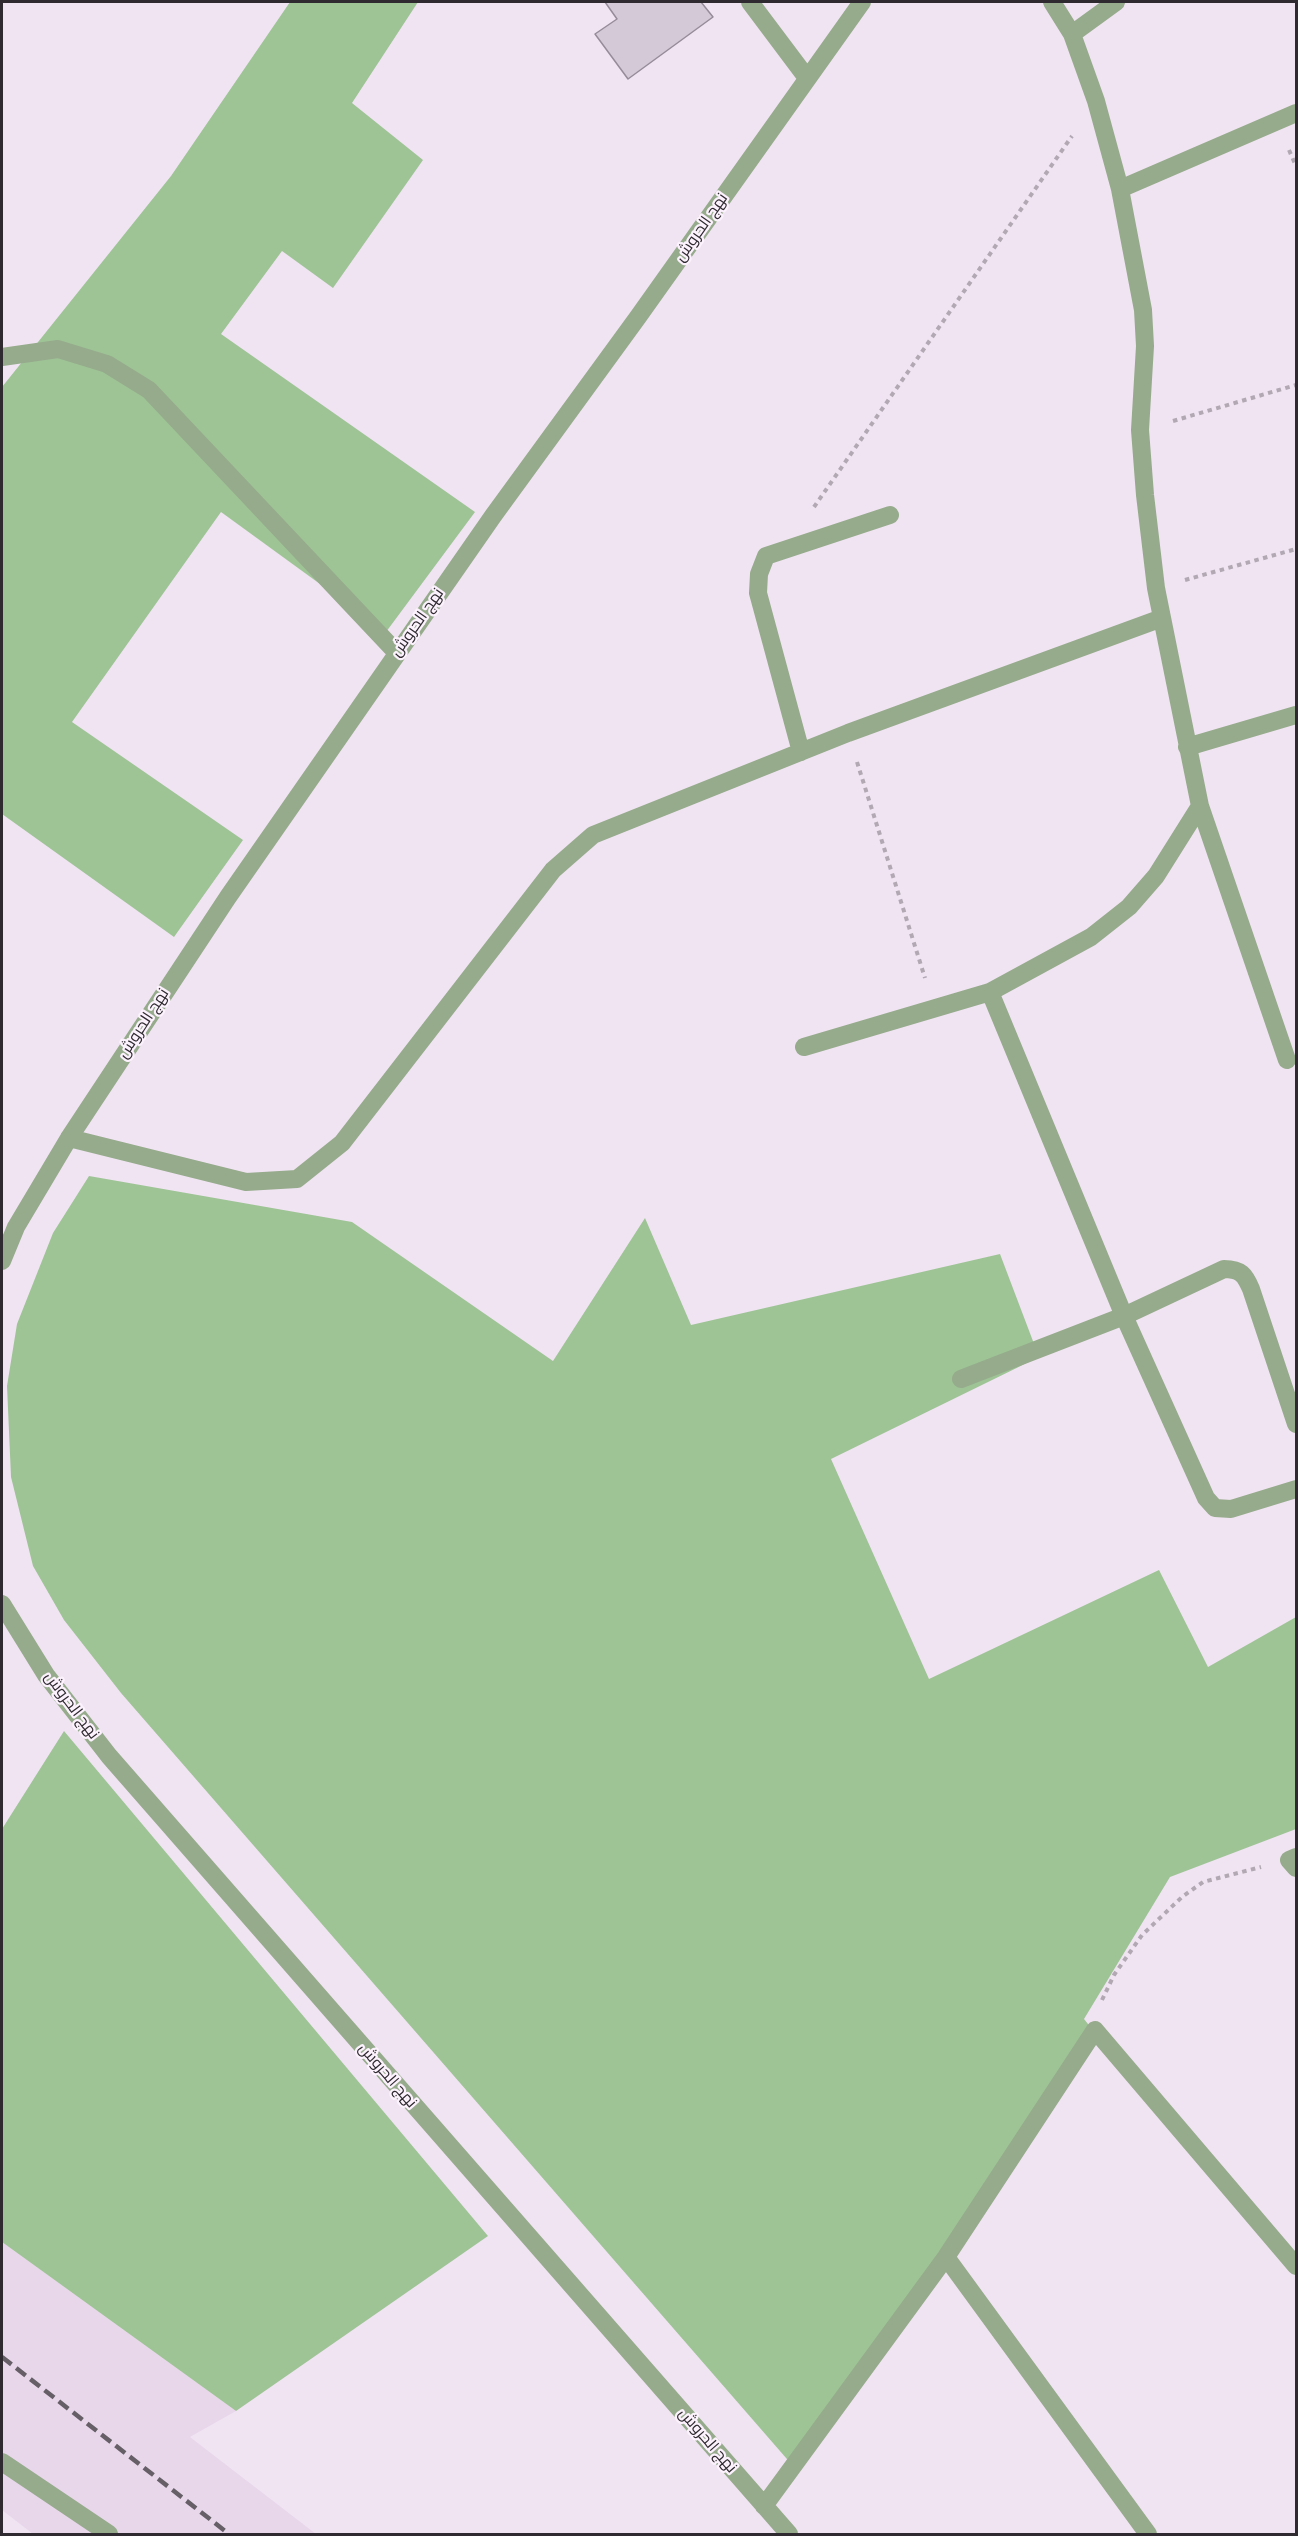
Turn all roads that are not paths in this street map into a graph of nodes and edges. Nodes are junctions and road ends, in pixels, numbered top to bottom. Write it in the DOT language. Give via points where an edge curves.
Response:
graph roads {
  1 [pos="750,2"];
  2 [pos="862,2"];
  3 [pos="1052,2"];
  4 [pos="1116,2"];
  5 [pos="1072,34"];
  6 [pos="807,78"];
  7 [pos="1296,113"];
  8 [pos="1120,189"];
  9 [pos="2,357"];
  10 [pos="890,515"];
  11 [pos="1162,618"];
  12 [pos="397,653"];
  13 [pos="1296,715"];
  14 [pos="1187,747"];
  15 [pos="801,752"];
  16 [pos="1200,806"];
  17 [pos="990,992"];
  18 [pos="804,1047"];
  19 [pos="1287,1060"];
  20 [pos="69,1138"];
  21 [pos="2,1261"];
  22 [pos="1124,1316"];
  23 [pos="961,1379"];
  24 [pos="1296,1424"];
  25 [pos="1296,1489"];
  26 [pos="2,1604"];
  27 [pos="946,2257"];
  28 [pos="1296,2266"];
  29 [pos="2,2462"];
  30 [pos="764,2506"];
  31 [pos="109,2535"];
  32 [pos="789,2535"];
  33 [pos="1148,2535"];
  1 -- 6 [label="street"];
  2 -- 6 [label="street, نهج الحروش"];
  3 -- 5 [label="street"];
  4 -- 5 [label="street"];
  5 -- 8 [label="street" via="1096,101"];
  6 -- 12 [label="street, نهج الحروش"];
  7 -- 8 [label="street"];
  8 -- 11 [label="street" via="1143,310 1146,346 1140,430"];
  9 -- 12 [label="street" via="58,349 107,364 149,390"];
  10 -- 15 [label="street" via="766,556 759,574 758,593"];
  11 -- 14 [label="street"];
  11 -- 15 [label="street"];
  12 -- 20 [label="street, نهج الحروش" via="228,897"];
  13 -- 14 [label="street"];
  14 -- 16 [label="street"];
  15 -- 20 [label="street" via="593,836 569,856 553,870 342,1143 297,1179 246,1182"];
  16 -- 17 [label="street" via="1156,876 1129,907 1091,937"];
  16 -- 19 [label="street"];
  17 -- 18 [label="street"];
  17 -- 22 [label="street"];
  20 -- 21 [label="street, نهج الحروش" via="16,1227"];
  22 -- 23 [label="street"];
  22 -- 24 [label="street" via="1224,1269 1236,1269 1251,1289"];
  22 -- 25 [label="street" via="1206,1498 1215,1508 1231,1509"];
  26 -- 30 [label="street, نهج الحروش" via="46,1675 109,1756"];
  27 -- 28 [label="street" via="1095,2030"];
  27 -- 30 [label="street"];
  27 -- 33 [label="street"];
  29 -- 31 [label="street"];
  30 -- 32 [label="street, نهج الحروش"];
}
